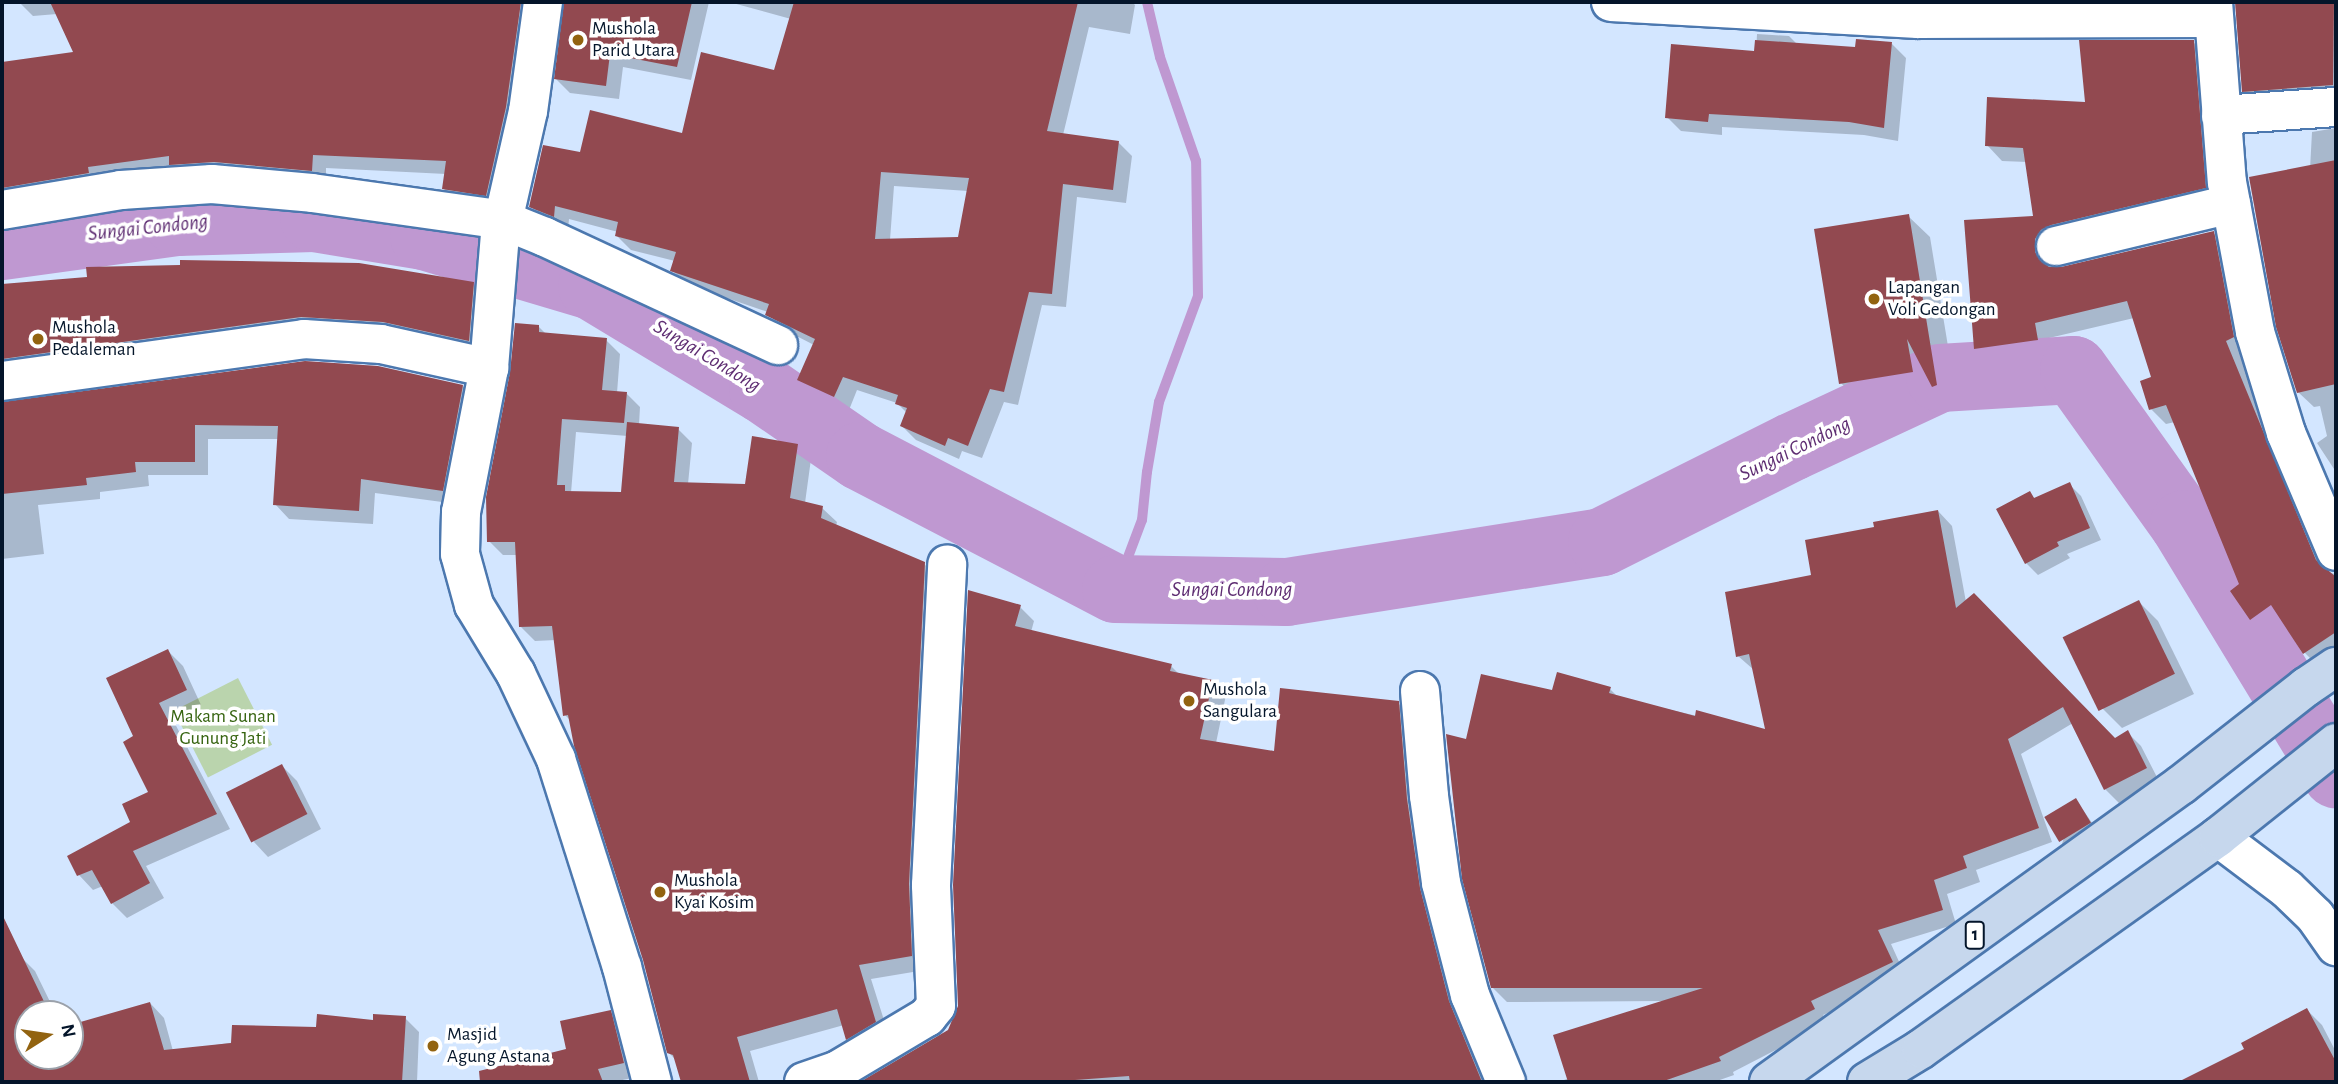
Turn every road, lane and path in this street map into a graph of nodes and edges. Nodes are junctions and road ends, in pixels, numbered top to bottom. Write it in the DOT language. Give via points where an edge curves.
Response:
graph roads {
  1 [pos="543,2"];
  2 [pos="1611,2"];
  3 [pos="2213,10"];
  4 [pos="2336,107"];
  5 [pos="2221,115"];
  6 [pos="2231,204"];
  7 [pos="2,210"];
  8 [pos="501,227"];
  9 [pos="2056,246"];
  10 [pos="778,345"];
  11 [pos="489,368"];
  12 [pos="2,381"];
  13 [pos="2336,551"];
  14 [pos="947,564"];
  15 [pos="2321,677"];
  16 [pos="1420,691"];
  17 [pos="2336,743"];
  18 [pos="2220,836"];
  19 [pos="2336,946"];
  20 [pos="652,1082"];
  21 [pos="804,1082"];
  22 [pos="1506,1082"];
  23 [pos="1769,1082"];
  24 [pos="1867,1082"];
  1 -- 8 [label="street" via="528,111"];
  2 -- 3 [label="street" via="1918,19"];
  3 -- 5 [label="street"];
  4 -- 5 [label="street"];
  5 -- 6 [label="street"];
  6 -- 9 [label="street"];
  6 -- 13 [label="street" via="2255,332 2286,433"];
  7 -- 8 [label="street" via="121,190 212,184 312,193"];
  8 -- 10 [label="street"];
  8 -- 11 [label="street"];
  11 -- 12 [label="street" via="381,344 304,339"];
  11 -- 20 [label="street" via="461,512 462,568 474,605 516,674 556,760 622,967"];
  14 -- 21 [label="street" via="931,884 936,1006 927,1017 838,1070"];
  15 -- 23 [label="highway, 1" via="2181,786"];
  16 -- 22 [label="street" via="1441,883 1470,995"];
  17 -- 18 [label="highway"];
  18 -- 19 [label="street" via="2287,889 2315,916"];
  18 -- 24 [label="highway" via="1921,1049"];
}
